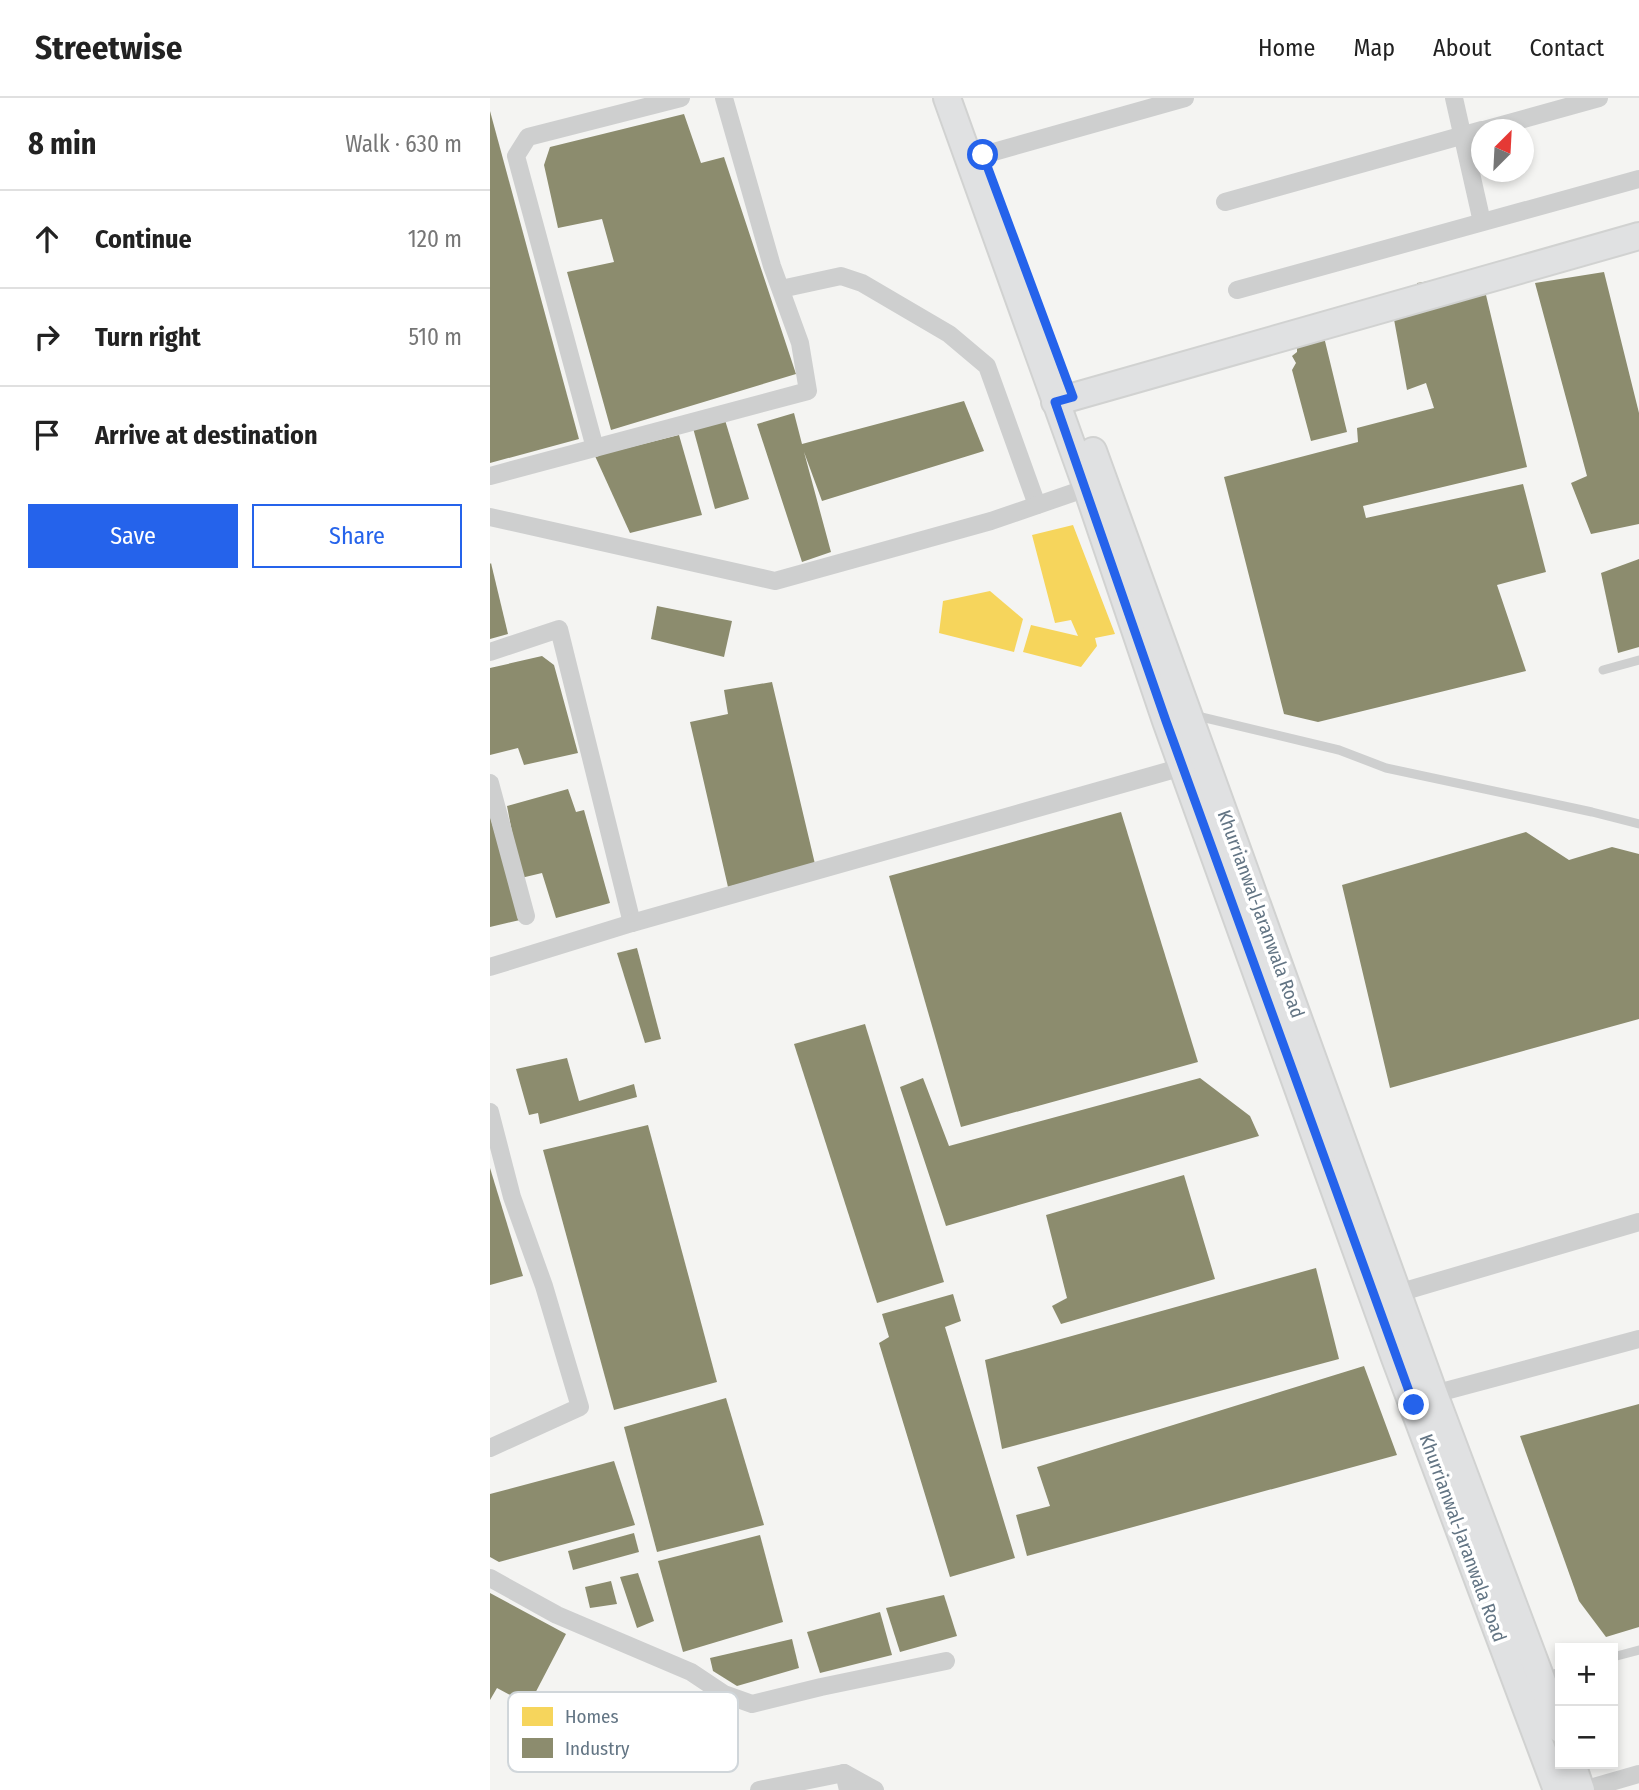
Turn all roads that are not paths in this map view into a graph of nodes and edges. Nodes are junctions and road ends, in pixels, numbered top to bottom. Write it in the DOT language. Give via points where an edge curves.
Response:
graph roads {
  1 [pos="681,98"];
  2 [pos="724,98"];
  3 [pos="947,98"];
  4 [pos="962,98"];
  5 [pos="1185,98"];
  6 [pos="1454,98"];
  7 [pos="1599,98"];
  8 [pos="1523,119"];
  9 [pos="1471,133"];
  10 [pos="1463,135"];
  11 [pos="983,155"];
  12 [pos="1639,179"];
  13 [pos="1225,202"];
  14 [pos="1482,222"];
  15 [pos="1639,236"];
  16 [pos="781,289"];
  17 [pos="1237,290"];
  18 [pos="1064,400"];
  19 [pos="595,448"];
  20 [pos="490,476"];
  21 [pos="1087,488"];
  22 [pos="1037,505"];
  23 [pos="490,517"];
  24 [pos="490,652"];
  25 [pos="1639,660"];
  26 [pos="1603,670"];
  27 [pos="1190,714"];
  28 [pos="1195,763"];
  29 [pos="490,783"];
  30 [pos="1639,824"];
  31 [pos="526,916"];
  32 [pos="632,923"];
  33 [pos="490,967"];
  34 [pos="490,1112"];
  35 [pos="1639,1222"];
  36 [pos="1398,1293"];
  37 [pos="1639,1339"];
  38 [pos="1434,1394"];
  39 [pos="490,1448"];
  40 [pos="490,1578"];
  41 [pos="1639,1650"];
  42 [pos="1618,1656"];
  43 [pos="946,1661"];
  44 [pos="1551,1674"];
  45 [pos="721,1692"];
  46 [pos="738,1699"];
  47 [pos="1556,1706"];
  48 [pos="1574,1769"];
  49 [pos="1639,1774"];
  50 [pos="846,1782"];
  51 [pos="759,1790"];
  52 [pos="875,1790"];
  53 [pos="1557,1790"];
  54 [pos="1582,1790"];
  1 -- 19 [label="street" via="528,136 516,156"];
  2 -- 16 [label="street"];
  3 -- 18 [label="main road, Khurrianwal-Jaranwala Road"];
  4 -- 11 [label="main road, Khurrianwal-Jaranwala Road"];
  5 -- 11 [label="street"];
  6 -- 10 [label="street"];
  7 -- 8 [label="street"];
  9 -- 10 [label="street"];
  10 -- 13 [label="street"];
  10 -- 14 [label="street"];
  11 -- 18 [label="main road, Khurrianwal-Jaranwala Road"];
  12 -- 14 [label="street"];
  14 -- 17 [label="street"];
  15 -- 18 [label="main road"];
  16 -- 19 [label="street" via="800,343 808,391"];
  16 -- 22 [label="street" via="841,276 862,283 949,334 987,366"];
  18 -- 21 [label="main road, Khurrianwal-Jaranwala Road"];
  18 -- 27 [label="main road, Khurrianwal-Jaranwala Road"];
  19 -- 20 [label="street"];
  21 -- 22 [label="street"];
  21 -- 28 [label="main road, Khurrianwal-Jaranwala Road"];
  22 -- 23 [label="street" via="775,581"];
  24 -- 32 [label="street" via="559,629"];
  25 -- 26 [label="lane"];
  27 -- 28 [label="main road, Khurrianwal-Jaranwala Road"];
  27 -- 30 [label="lane" via="1339,750 1387,768"];
  28 -- 32 [label="street"];
  28 -- 36 [label="main road, Khurrianwal-Jaranwala Road"];
  28 -- 53 [label="main road, Khurrianwal-Jaranwala Road" via="1395,1357"];
  29 -- 31 [label="street"];
  32 -- 33 [label="street"];
  34 -- 39 [label="street" via="512,1198 580,1408"];
  35 -- 36 [label="street"];
  36 -- 38 [label="main road, Khurrianwal-Jaranwala Road"];
  37 -- 38 [label="street"];
  38 -- 44 [label="main road, Khurrianwal-Jaranwala Road"];
  40 -- 45 [label="street" via="557,1615 691,1672"];
  41 -- 42 [label="lane"];
  43 -- 46 [label="street" via="752,1704"];
  44 -- 47 [label="main road, Khurrianwal-Jaranwala Road"];
  48 -- 54 [label="main road"];
  49 -- 54 [label="street"];
  50 -- 51 [label="street"];
  50 -- 52 [label="street"];
}
